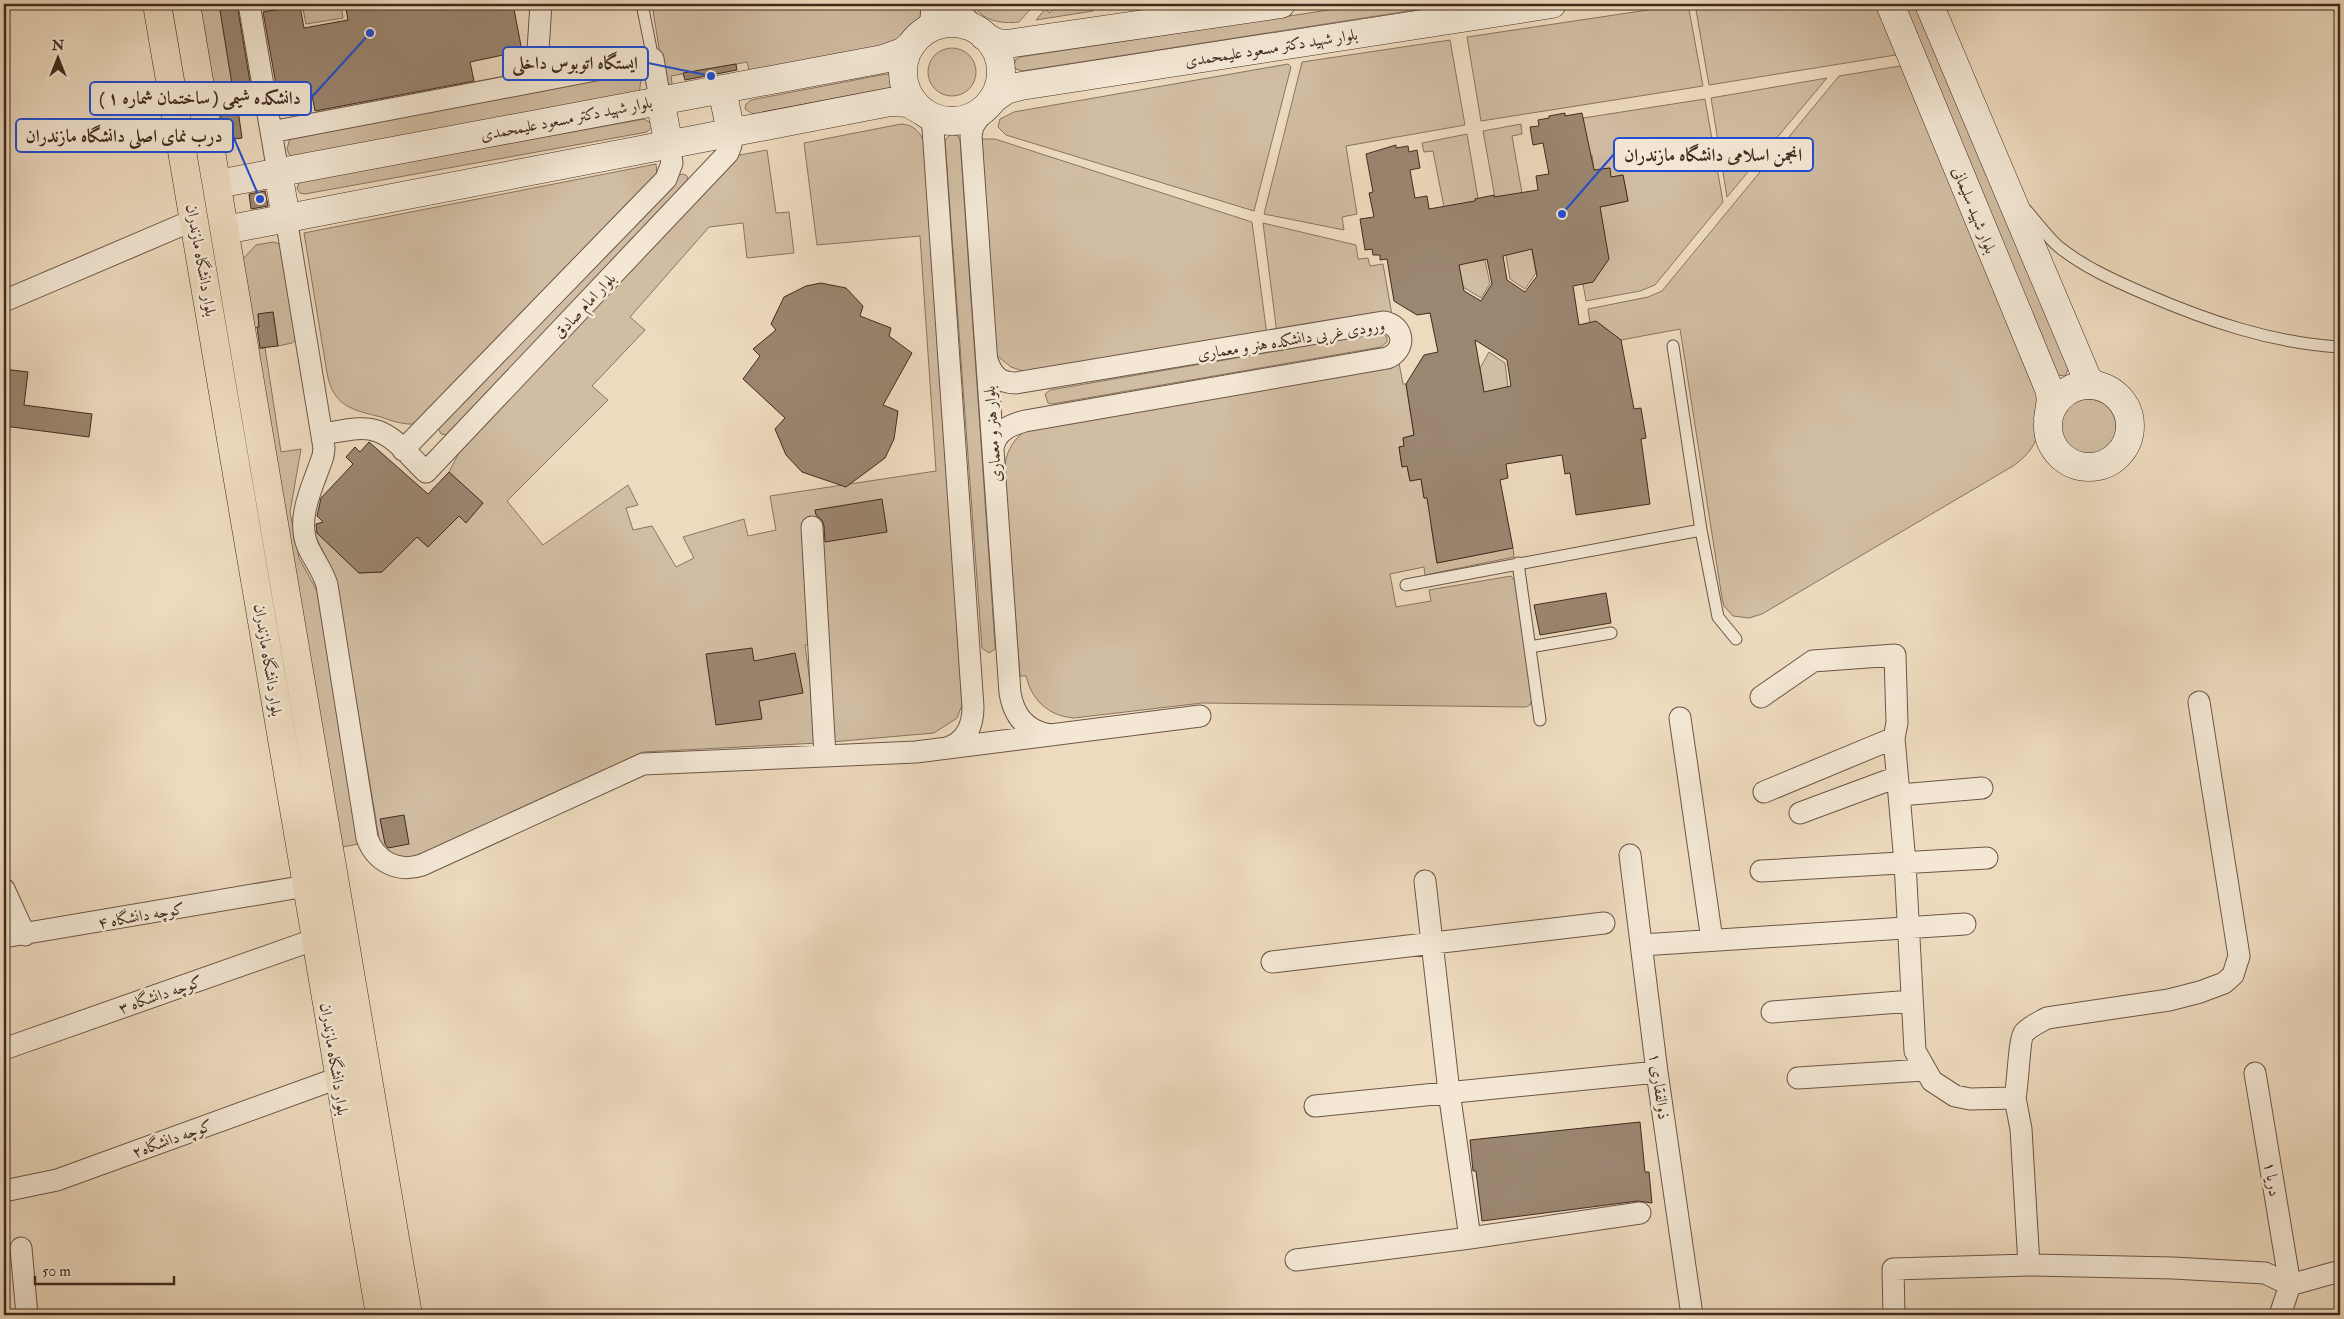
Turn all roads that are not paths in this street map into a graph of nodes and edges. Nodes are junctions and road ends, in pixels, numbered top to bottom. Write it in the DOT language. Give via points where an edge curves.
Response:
graph roads {
  1 [pos="157,4"];
  2 [pos="186,4"];
  3 [pos="249,4"];
  4 [pos="541,4"];
  5 [pos="642,4"];
  6 [pos="932,4"];
  7 [pos="960,4"];
  8 [pos="1281,4"];
  9 [pos="1552,4"];
  10 [pos="1890,4"];
  11 [pos="1929,4"];
  12 [pos="982,34"];
  13 [pos="916,40"];
  14 [pos="652,59"];
  15 [pos="536,81"];
  16 [pos="722,89"];
  17 [pos="660,100"];
  18 [pos="989,103"];
  19 [pos="924,112"];
  20 [pos="271,132"];
  21 [pos="730,133"];
  22 [pos="669,145"];
  23 [pos="278,172"];
  24 [pos="217,184"];
  25 [pos="2007,188"];
  26 [pos="286,218"];
  27 [pos="196,219"];
  28 [pos="225,230"];
  29 [pos="4,301"];
  30 [pos="1673,346"];
  31 [pos="2340,347"];
  32 [pos="987,360"];
  33 [pos="2101,388"];
  34 [pos="2048,419"];
  35 [pos="322,434"];
  36 [pos="993,448"];
  37 [pos="403,450"];
  38 [pos="812,527"];
  39 [pos="1701,530"];
  40 [pos="1518,563"];
  41 [pos="1406,585"];
  42 [pos="1611,633"];
  43 [pos="1736,639"];
  44 [pos="1530,647"];
  45 [pos="1760,697"];
  46 [pos="2199,702"];
  47 [pos="1200,716"];
  48 [pos="1680,718"];
  49 [pos="1540,720"];
  50 [pos="1059,734"];
  51 [pos="1894,738"];
  52 [pos="943,749"];
  53 [pos="825,756"];
  54 [pos="1898,786"];
  55 [pos="1982,788"];
  56 [pos="1764,792"];
  57 [pos="1800,813"];
  58 [pos="1630,856"];
  59 [pos="1986,858"];
  60 [pos="1905,863"];
  61 [pos="1761,871"];
  62 [pos="1425,881"];
  63 [pos="4,889"];
  64 [pos="307,894"];
  65 [pos="338,899"];
  66 [pos="1604,923"];
  67 [pos="1965,924"];
  68 [pos="1908,928"];
  69 [pos="25,935"];
  70 [pos="4,937"];
  71 [pos="316,939"];
  72 [pos="1712,940"];
  73 [pos="1432,945"];
  74 [pos="1642,945"];
  75 [pos="1272,962"];
  76 [pos="1912,1001"];
  77 [pos="1772,1012"];
  78 [pos="4,1049"];
  79 [pos="1924,1070"];
  80 [pos="1657,1072"];
  81 [pos="2255,1073"];
  82 [pos="338,1078"];
  83 [pos="1798,1078"];
  84 [pos="1449,1092"];
  85 [pos="2015,1098"];
  86 [pos="1315,1106"];
  87 [pos="4,1191"];
  88 [pos="1640,1213"];
  89 [pos="1470,1238"];
  90 [pos="21,1248"];
  91 [pos="1296,1260"];
  92 [pos="2028,1265"];
  93 [pos="2340,1271"];
  94 [pos="2290,1285"];
  95 [pos="27,1315"];
  96 [pos="380,1315"];
  97 [pos="408,1315"];
  98 [pos="1692,1315"];
  99 [pos="1894,1315"];
  100 [pos="2280,1315"];
  1 -- 27 [label="main road, بلوار دانشگاه مازندران"];
  2 -- 24 [label="main road, بلوار دانشگاه مازندران"];
  3 -- 20 [label="street"];
  4 -- 15 [label="street"];
  5 -- 14 [label="lane"];
  6 -- 13 [label="street" via="932,20"];
  7 -- 12 [label="street" via="963,15"];
  8 -- 12 [label="main road" via="1007,44 994,42"];
  9 -- 18 [label="main road, بلوار شهید دکتر مسعود علیمحمدی" via="1021,86 1006,90"];
  10 -- 34 [label="main road, بلوار شهید سلیمانی" via="2049,389"];
  11 -- 25 [label="main road"];
  12 -- 13 [label="main road" via="965,26 949,24 933,27"];
  12 -- 18 [label="main road" via="996,52 1000,68 999,84"];
  13 -- 16 [label="main road, بلوار شهید دکتر مسعود علیمحمدی" via="903,52 886,58"];
  13 -- 19 [label="main road" via="904,63 903,79 908,94"];
  14 -- 15 [label="street"];
  14 -- 17 [label="street"];
  15 -- 20 [label="street"];
  16 -- 17 [label="main road, بلوار شهید دکتر مسعود علیمحمدی"];
  16 -- 21 [label="main road"];
  17 -- 22 [label="main road"];
  17 -- 23 [label="main road, بلوار شهید دکتر مسعود علیمحمدی"];
  18 -- 19 [label="main road" via="973,116 957,121 941,120"];
  18 -- 32 [label="street, بلوار هنر و معماری" via="973,126 971,136"];
  19 -- 21 [label="main road" via="908,103 890,102"];
  19 -- 52 [label="street" via="933,129 973,707 968,733 958,743"];
  20 -- 23 [label="street"];
  21 -- 22 [label="main road"];
  21 -- 37 [label="street, بلوار امام صادق" via="728,153 426,472"];
  22 -- 26 [label="main road"];
  22 -- 37 [label="street, بلوار امام صادق" via="672,163 666,179"];
  23 -- 24 [label="main road, بلوار شهید دکتر مسعود علیمحمدی"];
  23 -- 26 [label="main road"];
  24 -- 28 [label="main road, بلوار دانشگاه مازندران"];
  25 -- 31 [label="lane" via="2058,246 2101,274 2236,329 2319,346"];
  25 -- 33 [label="main road" via="2087,378"];
  26 -- 28 [label="main road"];
  26 -- 35 [label="street"];
  27 -- 29 [label="street"];
  27 -- 64 [label="main road, بلوار دانشگاه مازندران"];
  28 -- 65 [label="main road, بلوار دانشگاه مازندران"];
  30 -- 39 [label="lane"];
  32 -- 36 [label="street, بلوار هنر و معماری"];
  32 -- 36 [label="street, ورودی غربی دانشکده هنر و معماری" via="996,378 1016,384 1384,322 1395,326 1402,341 1397,352 1387,358 1025,420 1001,432"];
  33 -- 34 [label="main road" via="2088,386 2070,390 2056,402"];
  33 -- 34 [label="main road" via="2121,402 2130,425 2126,443 2110,462 2085,467 2068,462 2051,443"];
  35 -- 37 [label="street" via="377,430"];
  35 -- 53 [label="street" via="323,456 304,513 304,531 308,547 327,585 367,838 376,854 386,862 403,868 422,865 643,764"];
  36 -- 50 [label="street, بلوار هنر و معماری" via="1012,705 1021,721 1031,729"];
  38 -- 53 [label="street"];
  39 -- 40 [label="lane"];
  39 -- 43 [label="lane" via="1718,617"];
  40 -- 41 [label="lane"];
  40 -- 44 [label="lane"];
  42 -- 44 [label="lane"];
  44 -- 49 [label="lane"];
  45 -- 51 [label="street" via="1813,660 1895,655 1897,723"];
  46 -- 85 [label="street" via="2239,956 2233,976 2200,992 2047,1018 2034,1025 2024,1033 2019,1045"];
  47 -- 50 [label="street"];
  48 -- 72 [label="street"];
  50 -- 52 [label="street"];
  51 -- 54 [label="street"];
  51 -- 56 [label="street"];
  52 -- 53 [label="street"];
  54 -- 55 [label="street"];
  54 -- 57 [label="street"];
  54 -- 60 [label="street"];
  58 -- 74 [label="street, ذوالفقاری ۱"];
  59 -- 60 [label="street"];
  60 -- 61 [label="street"];
  60 -- 68 [label="street"];
  62 -- 73 [label="street"];
  63 -- 69 [label="street"];
  64 -- 65 [label="main road"];
  64 -- 69 [label="street, کوچه دانشگاه ۴"];
  64 -- 71 [label="main road, بلوار دانشگاه مازندران"];
  65 -- 97 [label="main road, بلوار دانشگاه مازندران"];
  66 -- 73 [label="street"];
  67 -- 68 [label="street"];
  68 -- 72 [label="street"];
  68 -- 76 [label="street"];
  69 -- 70 [label="street, کوچه دانشگاه ۴"];
  71 -- 78 [label="street, کوچه دانشگاه ۳"];
  71 -- 82 [label="main road, بلوار دانشگاه مازندران"];
  72 -- 74 [label="street"];
  73 -- 75 [label="street"];
  73 -- 84 [label="street"];
  74 -- 80 [label="street, ذوالفقاری ۱"];
  76 -- 77 [label="street"];
  76 -- 79 [label="street" via="1914,1051"];
  79 -- 83 [label="street"];
  79 -- 85 [label="street" via="1932,1081 1956,1096 1970,1099"];
  80 -- 84 [label="street"];
  80 -- 98 [label="street, ذوالفقاری ۱"];
  81 -- 94 [label="street, دریا ۱"];
  82 -- 87 [label="street, کوچه دانشگاه۲" via="57,1180"];
  82 -- 96 [label="main road, بلوار دانشگاه مازندران"];
  84 -- 86 [label="street"];
  84 -- 89 [label="street"];
  85 -- 92 [label="street" via="2021,1129"];
  88 -- 89 [label="street"];
  89 -- 91 [label="street"];
  90 -- 95 [label="street"];
  92 -- 94 [label="street" via="2265,1273"];
  92 -- 99 [label="street" via="1893,1269"];
  93 -- 94 [label="street"];
  94 -- 100 [label="street"];
}
